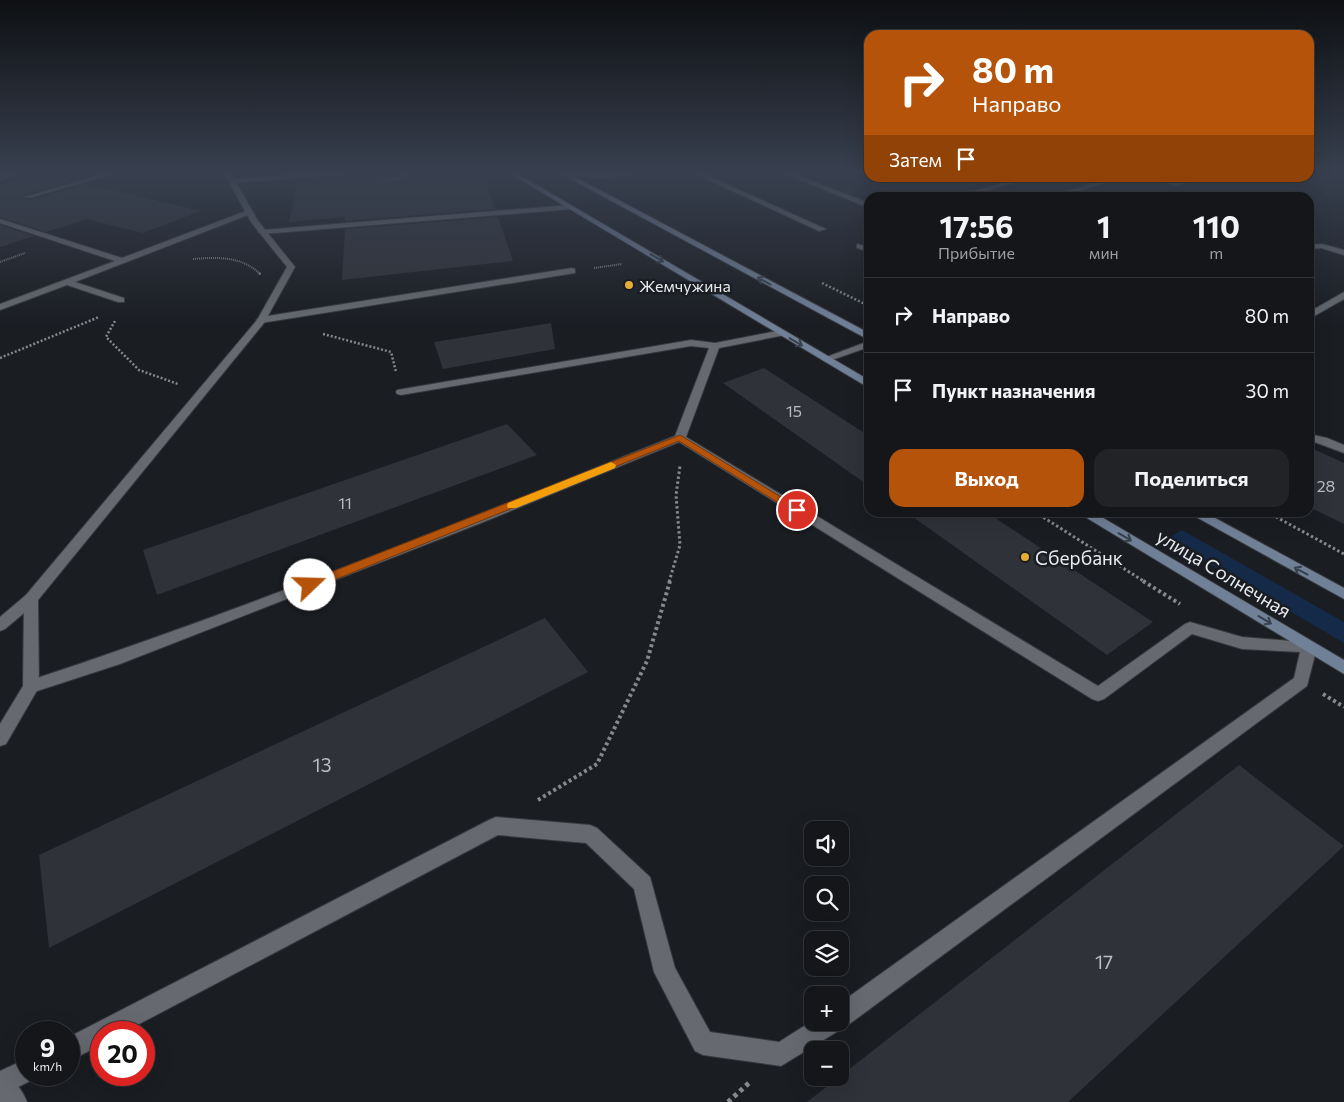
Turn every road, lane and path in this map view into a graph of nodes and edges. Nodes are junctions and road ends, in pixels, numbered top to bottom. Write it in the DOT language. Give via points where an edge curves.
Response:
graph roads {
  1 [pos="4,222"];
  2 [pos="224,222"];
  3 [pos="255,222"];
  4 [pos="380,222"];
  5 [pos="596,222"];
  6 [pos="655,222"];
  7 [pos="807,222"];
  8 [pos="822,229"];
  9 [pos="262,232"];
  10 [pos="860,246"];
  11 [pos="1314,247"];
  12 [pos="864,248"];
  13 [pos="1344,253"];
  14 [pos="21,255"];
  15 [pos="192,259"];
  16 [pos="123,261"];
  17 [pos="0,262"];
  18 [pos="626,263"];
  19 [pos="572,271"];
  20 [pos="68,282"];
  21 [pos="1344,295"];
  22 [pos="121,300"];
  23 [pos="0,307"];
  24 [pos="1314,313"];
  25 [pos="105,314"];
  26 [pos="261,320"];
  27 [pos="116,321"];
  28 [pos="782,333"];
  29 [pos="323,334"];
  30 [pos="864,334"];
  31 [pos="715,346"];
  32 [pos="864,346"];
  33 [pos="0,358"];
  34 [pos="826,359"];
  35 [pos="864,382"];
  36 [pos="201,392"];
  37 [pos="400,392"];
  38 [pos="680,438"];
  39 [pos="1314,438"];
  40 [pos="1344,449"];
  41 [pos="1091,517"];
  42 [pos="1201,517"];
  43 [pos="1276,517"];
  44 [pos="1344,554"];
  45 [pos="1344,594"];
  46 [pos="31,599"];
  47 [pos="0,624"];
  48 [pos="1309,647"];
  49 [pos="1344,668"];
  50 [pos="31,687"];
  51 [pos="0,740"];
  52 [pos="496,826"];
  53 [pos="849,1010"];
  54 [pos="818,1031"];
  55 [pos="80,1042"];
  56 [pos="15,1077"];
  57 [pos="0,1085"];
  58 [pos="15,1102"];
  1 -- 16 [label="street"];
  2 -- 16 [label="street"];
  3 -- 9 [label="street"];
  4 -- 9 [label="street"];
  5 -- 28 [label="main road, one-way"];
  30 -- 6 [label="main road, one-way"];
  7 -- 8 [label="street"];
  9 -- 26 [label="street" via="291,267"];
  10 -- 12 [label="street"];
  11 -- 13 [label="street"];
  14 -- 17 [label="path"];
  15 -- 26 [label="path" via="216,257 239,260 256,267 271,287"];
  16 -- 20 [label="street"];
  18 -- 19 [label="path"];
  19 -- 26 [label="street"];
  20 -- 22 [label="street"];
  20 -- 23 [label="street"];
  21 -- 24 [label="street"];
  25 -- 33 [label="path"];
  26 -- 36 [label="street"];
  27 -- 36 [label="path" via="106,337 139,370"];
  28 -- 31 [label="street"];
  28 -- 34 [label="main road, one-way"];
  29 -- 37 [label="path" via="391,352"];
  31 -- 37 [label="street" via="691,343"];
  31 -- 38 [label="street"];
  32 -- 34 [label="street"];
  34 -- 35 [label="main road"];
  36 -- 46 [label="street"];
  38 -- 48 [label="street" via="1098,694 1190,628 1242,643"];
  38 -- 50 [label="street" via="114,660"];
  38 -- 52 [label="path" via="680,477 676,495 680,545 647,661 597,764"];
  39 -- 40 [label="street"];
  41 -- 48 [label="main road, улица Солнечная, one-way"];
  45 -- 42 [label="main road, улица Солнечная, one-way"];
  43 -- 44 [label="path"];
  46 -- 47 [label="street"];
  46 -- 50 [label="street"];
  48 -- 49 [label="main road, улица Солнечная"];
  48 -- 53 [label="street" via="1302,681"];
  50 -- 51 [label="street"];
  52 -- 54 [label="street" via="590,834 643,884 665,972 703,1043 781,1054"];
  52 -- 55 [label="street"];
  56 -- 57 [label="street"];
  57 -- 58 [label="street"];
}
